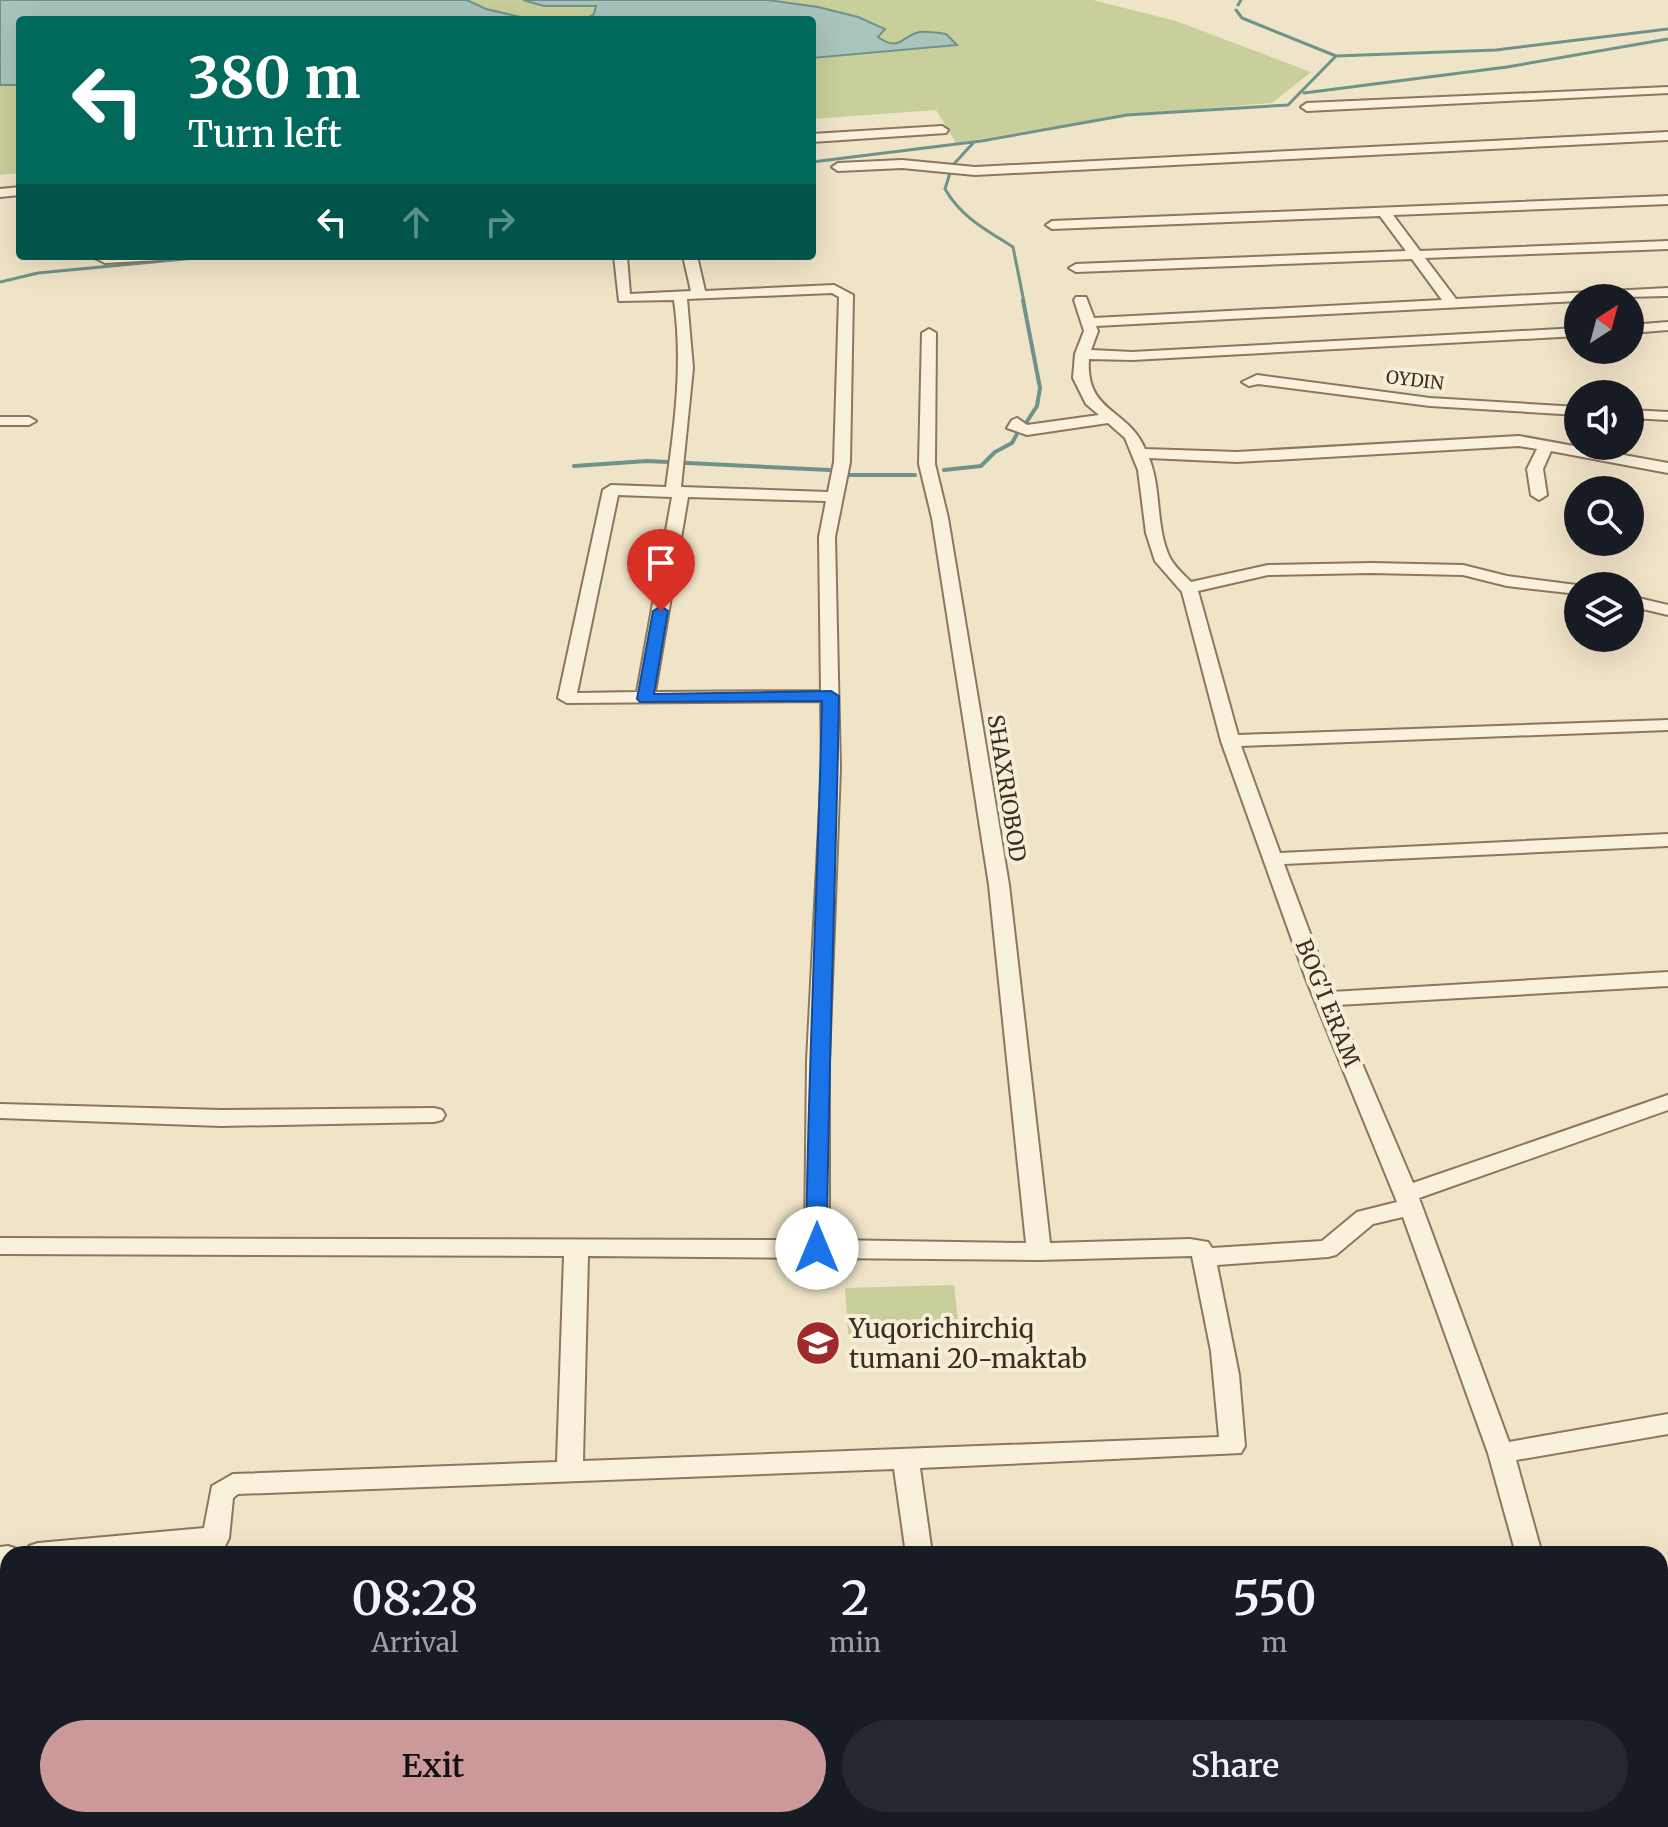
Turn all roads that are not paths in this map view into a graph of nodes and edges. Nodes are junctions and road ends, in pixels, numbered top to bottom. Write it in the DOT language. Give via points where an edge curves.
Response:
graph roads {
  1 [pos="1668,90"];
  2 [pos="1307,107"];
  3 [pos="942,130"];
  4 [pos="1668,136"];
  5 [pos="816,138"];
  6 [pos="838,167"];
  7 [pos="1668,200"];
  8 [pos="1383,211"];
  9 [pos="1052,225"];
  10 [pos="1668,245"];
  11 [pos="1414,255"];
  12 [pos="620,260"];
  13 [pos="690,260"];
  14 [pos="1076,268"];
  15 [pos="1668,292"];
  16 [pos="690,295"];
  17 [pos="1081,300"];
  18 [pos="1452,303"];
  19 [pos="1090,322"];
  20 [pos="1668,326"];
  21 [pos="1644,328"];
  22 [pos="929,333"];
  23 [pos="1564,333"];
  24 [pos="1082,354"];
  25 [pos="1249,382"];
  26 [pos="1564,410"];
  27 [pos="1644,415"];
  28 [pos="1668,416"];
  29 [pos="1110,418"];
  30 [pos="0,421"];
  31 [pos="29,421"];
  32 [pos="1017,423"];
  33 [pos="1547,444"];
  34 [pos="1139,453"];
  35 [pos="1668,468"];
  36 [pos="677,492"];
  37 [pos="1539,495"];
  38 [pos="836,497"];
  39 [pos="1564,587"];
  40 [pos="1187,588"];
  41 [pos="1644,604"];
  42 [pos="1668,610"];
  43 [pos="831,696"];
  44 [pos="645,699"];
  45 [pos="1668,725"];
  46 [pos="1230,741"];
  47 [pos="1668,840"];
  48 [pos="1274,859"];
  49 [pos="1668,979"];
  50 [pos="1326,999"];
  51 [pos="1668,1102"];
  52 [pos="0,1111"];
  53 [pos="434,1115"];
  54 [pos="1408,1201"];
  55 [pos="0,1246"];
  56 [pos="817,1248"];
  57 [pos="576,1250"];
  58 [pos="1039,1252"];
  59 [pos="1204,1257"];
  60 [pos="1668,1424"];
  61 [pos="1501,1453"];
  62 [pos="906,1461"];
  63 [pos="570,1472"];
  64 [pos="217,1546"];
  65 [pos="918,1546"];
  66 [pos="1527,1546"];
  1 -- 2 [label="street"];
  3 -- 5 [label="street"];
  4 -- 6 [label="street" via="975,171 902,164"];
  7 -- 8 [label="street"];
  8 -- 9 [label="street"];
  8 -- 11 [label="street"];
  10 -- 11 [label="street"];
  11 -- 14 [label="street"];
  11 -- 18 [label="street"];
  12 -- 16 [label="street" via="624,298"];
  13 -- 16 [label="street"];
  15 -- 18 [label="street"];
  16 -- 36 [label="street"];
  16 -- 38 [label="street" via="834,289 845,293 842,462"];
  17 -- 19 [label="street"];
  18 -- 19 [label="street"];
  19 -- 24 [label="street"];
  20 -- 21 [label="street"];
  22 -- 58 [label="street, SHAXRIOBOD" via="927,464 999,885"];
  23 -- 24 [label="street" via="1132,356"];
  24 -- 29 [label="street" via="1080,378 1091,401"];
  25 -- 26 [label="street, OYDIN"];
  27 -- 28 [label="street"];
  29 -- 32 [label="street" via="1027,430 1015,428"];
  29 -- 34 [label="street" via="1132,436"];
  30 -- 31 [label="street"];
  33 -- 34 [label="street" via="1519,441 1237,457"];
  33 -- 35 [label="street"];
  33 -- 37 [label="street" via="1535,469"];
  34 -- 40 [label="street, BOG'I ERAM" via="1163,561"];
  36 -- 38 [label="street"];
  36 -- 44 [label="street"];
  36 -- 44 [label="street" via="611,490 567,698"];
  38 -- 43 [label="street" via="827,537"];
  39 -- 40 [label="street" via="1463,570 1371,568 1268,570"];
  40 -- 46 [label="street, BOG'I ERAM"];
  41 -- 42 [label="street"];
  43 -- 44 [label="street"];
  43 -- 56 [label="street"];
  45 -- 46 [label="street"];
  46 -- 48 [label="street, BOG'I ERAM"];
  47 -- 48 [label="street"];
  48 -- 50 [label="street, BOG'I ERAM"];
  49 -- 50 [label="street"];
  50 -- 54 [label="street, BOG'I ERAM"];
  51 -- 54 [label="street"];
  52 -- 53 [label="street" via="221,1118"];
  54 -- 59 [label="street" via="1365,1218 1328,1249"];
  54 -- 61 [label="street, BOG'I ERAM"];
  55 -- 57 [label="street"];
  56 -- 57 [label="street"];
  56 -- 58 [label="street"];
  57 -- 63 [label="street"];
  58 -- 59 [label="street" via="1190,1247 1200,1248"];
  59 -- 62 [label="street" via="1216,1307 1232,1446"];
  60 -- 61 [label="street"];
  61 -- 66 [label="street, BOG'I ERAM"];
  62 -- 63 [label="street"];
  62 -- 65 [label="street"];
  63 -- 64 [label="street" via="233,1484 221,1493"];
}
